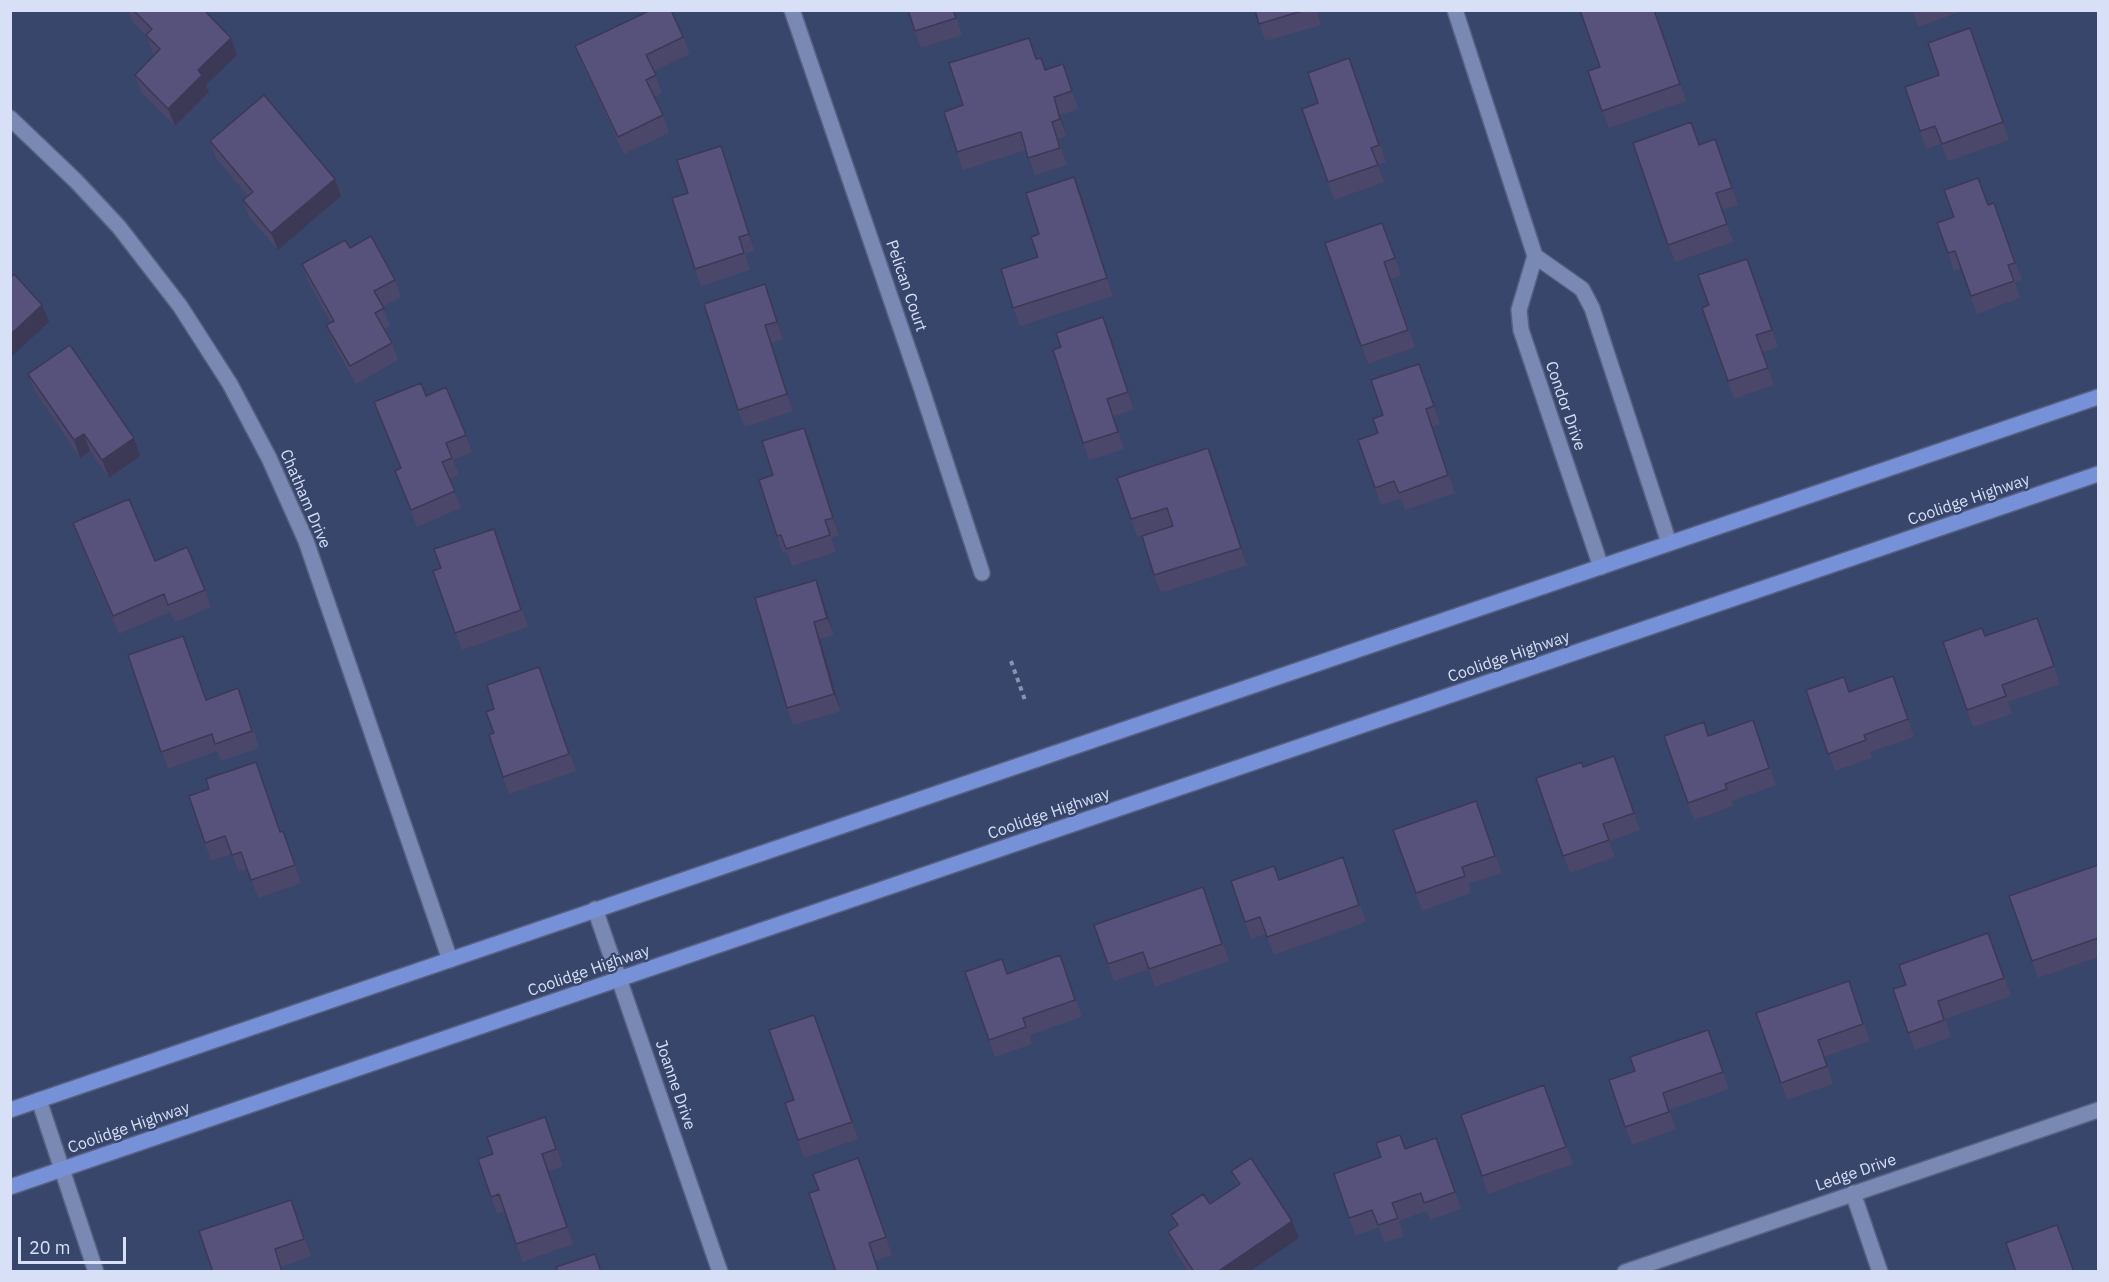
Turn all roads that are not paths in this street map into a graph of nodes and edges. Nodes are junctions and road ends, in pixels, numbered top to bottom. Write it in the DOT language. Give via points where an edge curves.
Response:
graph roads {
  1 [pos="792,10"];
  2 [pos="1455,10"];
  3 [pos="10,118"];
  4 [pos="1535,256"];
  5 [pos="2098,397"];
  6 [pos="2098,474"];
  7 [pos="1669,543"];
  8 [pos="1601,567"];
  9 [pos="982,573"];
  10 [pos="595,909"];
  11 [pos="450,960"];
  12 [pos="620,980"];
  13 [pos="39,1100"];
  14 [pos="10,1110"];
  15 [pos="2098,1110"];
  16 [pos="62,1170"];
  17 [pos="10,1187"];
  18 [pos="1853,1193"];
  19 [pos="96,1272"];
  20 [pos="720,1272"];
  21 [pos="1625,1272"];
  22 [pos="1880,1272"];
  1 -- 9 [label="street, Pelican Court"];
  2 -- 4 [label="street"];
  3 -- 11 [label="street, Chatham Drive" via="119,227 180,306 230,384 306,542"];
  4 -- 7 [label="street" via="1582,289 1592,308"];
  4 -- 8 [label="street, Condor Drive" via="1519,310 1521,330"];
  5 -- 7 [label="main road"];
  6 -- 12 [label="main road, Coolidge Highway"];
  7 -- 8 [label="main road"];
  8 -- 10 [label="main road"];
  10 -- 11 [label="main road"];
  10 -- 12 [label="street, Joanne Drive"];
  11 -- 13 [label="main road"];
  12 -- 16 [label="main road, Coolidge Highway"];
  12 -- 20 [label="street, Joanne Drive"];
  13 -- 14 [label="main road"];
  13 -- 16 [label="street"];
  15 -- 18 [label="street, Ledge Drive"];
  16 -- 17 [label="main road, Coolidge Highway"];
  16 -- 19 [label="street"];
  18 -- 21 [label="street, Ledge Drive"];
  18 -- 22 [label="street"];
}
